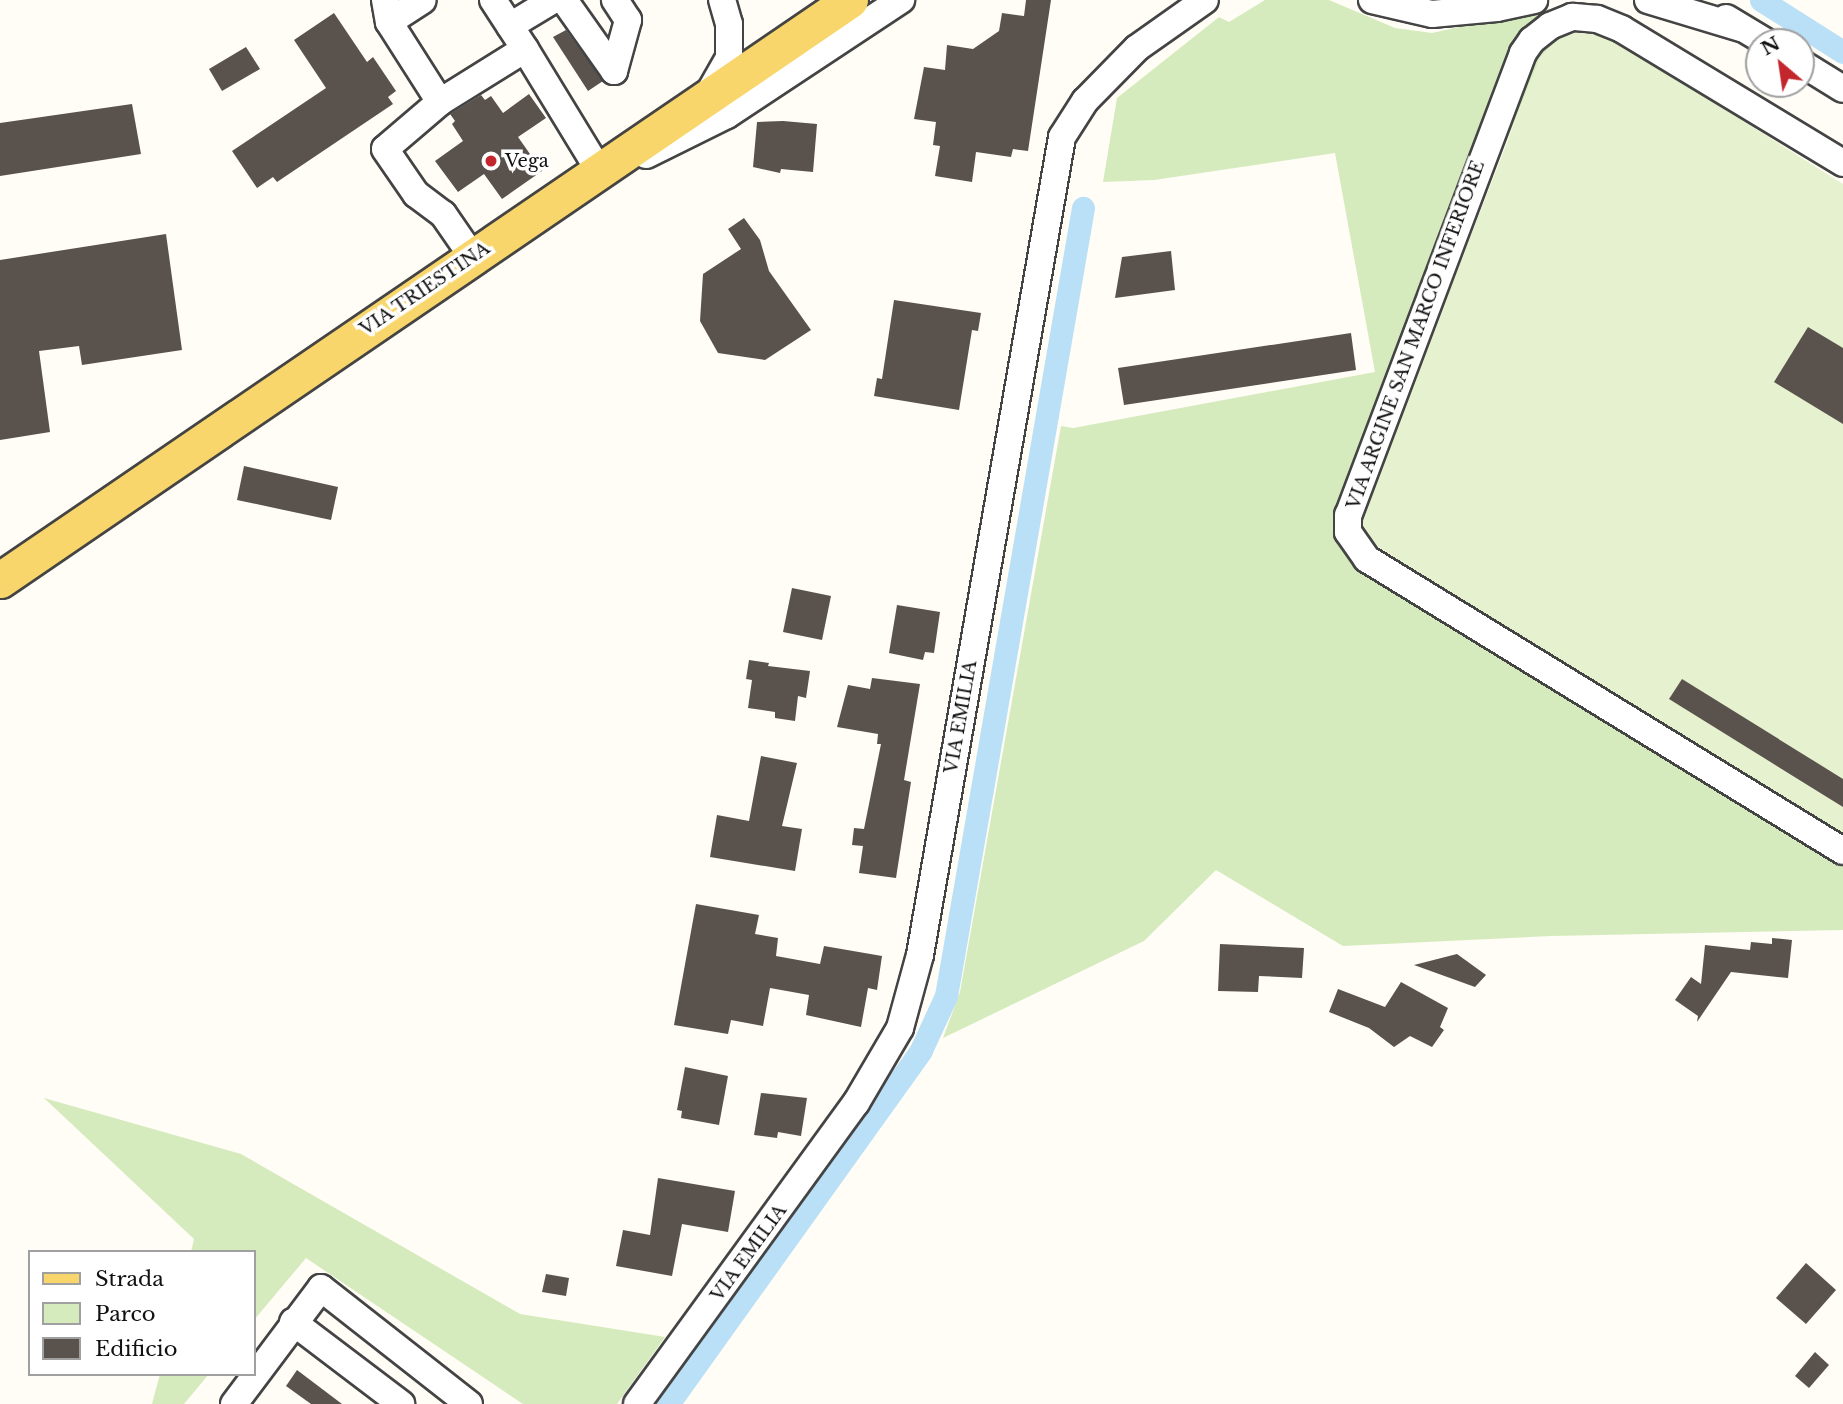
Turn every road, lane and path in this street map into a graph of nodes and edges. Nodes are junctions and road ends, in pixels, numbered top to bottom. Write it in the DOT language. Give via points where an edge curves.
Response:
graph roads {
  1 [pos="423,0"];
  2 [pos="494,0"];
  3 [pos="553,0"];
  4 [pos="564,0"];
  5 [pos="615,0"];
  6 [pos="722,0"];
  7 [pos="901,0"];
  8 [pos="1372,0"];
  9 [pos="1534,0"];
  10 [pos="1648,0"];
  11 [pos="1698,0"];
  12 [pos="849,1"];
  13 [pos="1199,2"];
  14 [pos="1468,6"];
  15 [pos="387,11"];
  16 [pos="510,26"];
  17 [pos="1741,28"];
  18 [pos="1745,30"];
  19 [pos="525,49"];
  20 [pos="1815,72"];
  21 [pos="1843,89"];
  22 [pos="707,95"];
  23 [pos="440,102"];
  24 [pos="1843,163"];
  25 [pos="599,170"];
  26 [pos="556,198"];
  27 [pos="472,256"];
  28 [pos="0,580"];
  29 [pos="1843,851"];
  30 [pos="293,1322"];
  31 [pos="256,1373"];
  32 [pos="254,1376"];
  33 [pos="234,1404"];
  34 [pos="401,1404"];
  35 [pos="469,1404"];
  36 [pos="637,1404"];
  1 -- 15 [label="street"];
  2 -- 16 [label="street"];
  3 -- 16 [label="street"];
  4 -- 5 [label="street" via="614,71 628,20"];
  6 -- 22 [label="street" via="729,24 729,58"];
  7 -- 26 [label="street" via="727,115"];
  8 -- 14 [label="street" via="1432,14"];
  9 -- 14 [label="street"];
  10 -- 17 [label="street"];
  11 -- 17 [label="street"];
  12 -- 22 [label="main road, VIA TRIESTINA"];
  13 -- 36 [label="street, VIA EMILIA" via="1137,48 1085,102 1062,137 920,955 900,1028 856,1103"];
  15 -- 23 [label="street"];
  16 -- 19 [label="street"];
  17 -- 18 [label="street"];
  19 -- 23 [label="street"];
  19 -- 25 [label="street"];
  20 -- 21 [label="street"];
  22 -- 25 [label="main road, VIA TRIESTINA"];
  23 -- 27 [label="street" via="385,149 416,194 443,214"];
  24 -- 29 [label="street, VIA ARGINE SAN MARCO INFERIORE" via="1622,29 1597,19 1573,18 1550,26 1523,53 1348,515 1348,532 1367,559"];
  25 -- 26 [label="main road, VIA TRIESTINA"];
  26 -- 27 [label="main road, VIA TRIESTINA"];
  27 -- 28 [label="main road, VIA TRIESTINA"];
  30 -- 31 [label="street"];
  30 -- 34 [label="street"];
  30 -- 35 [label="street" via="321,1288"];
  32 -- 33 [label="street"];
}
